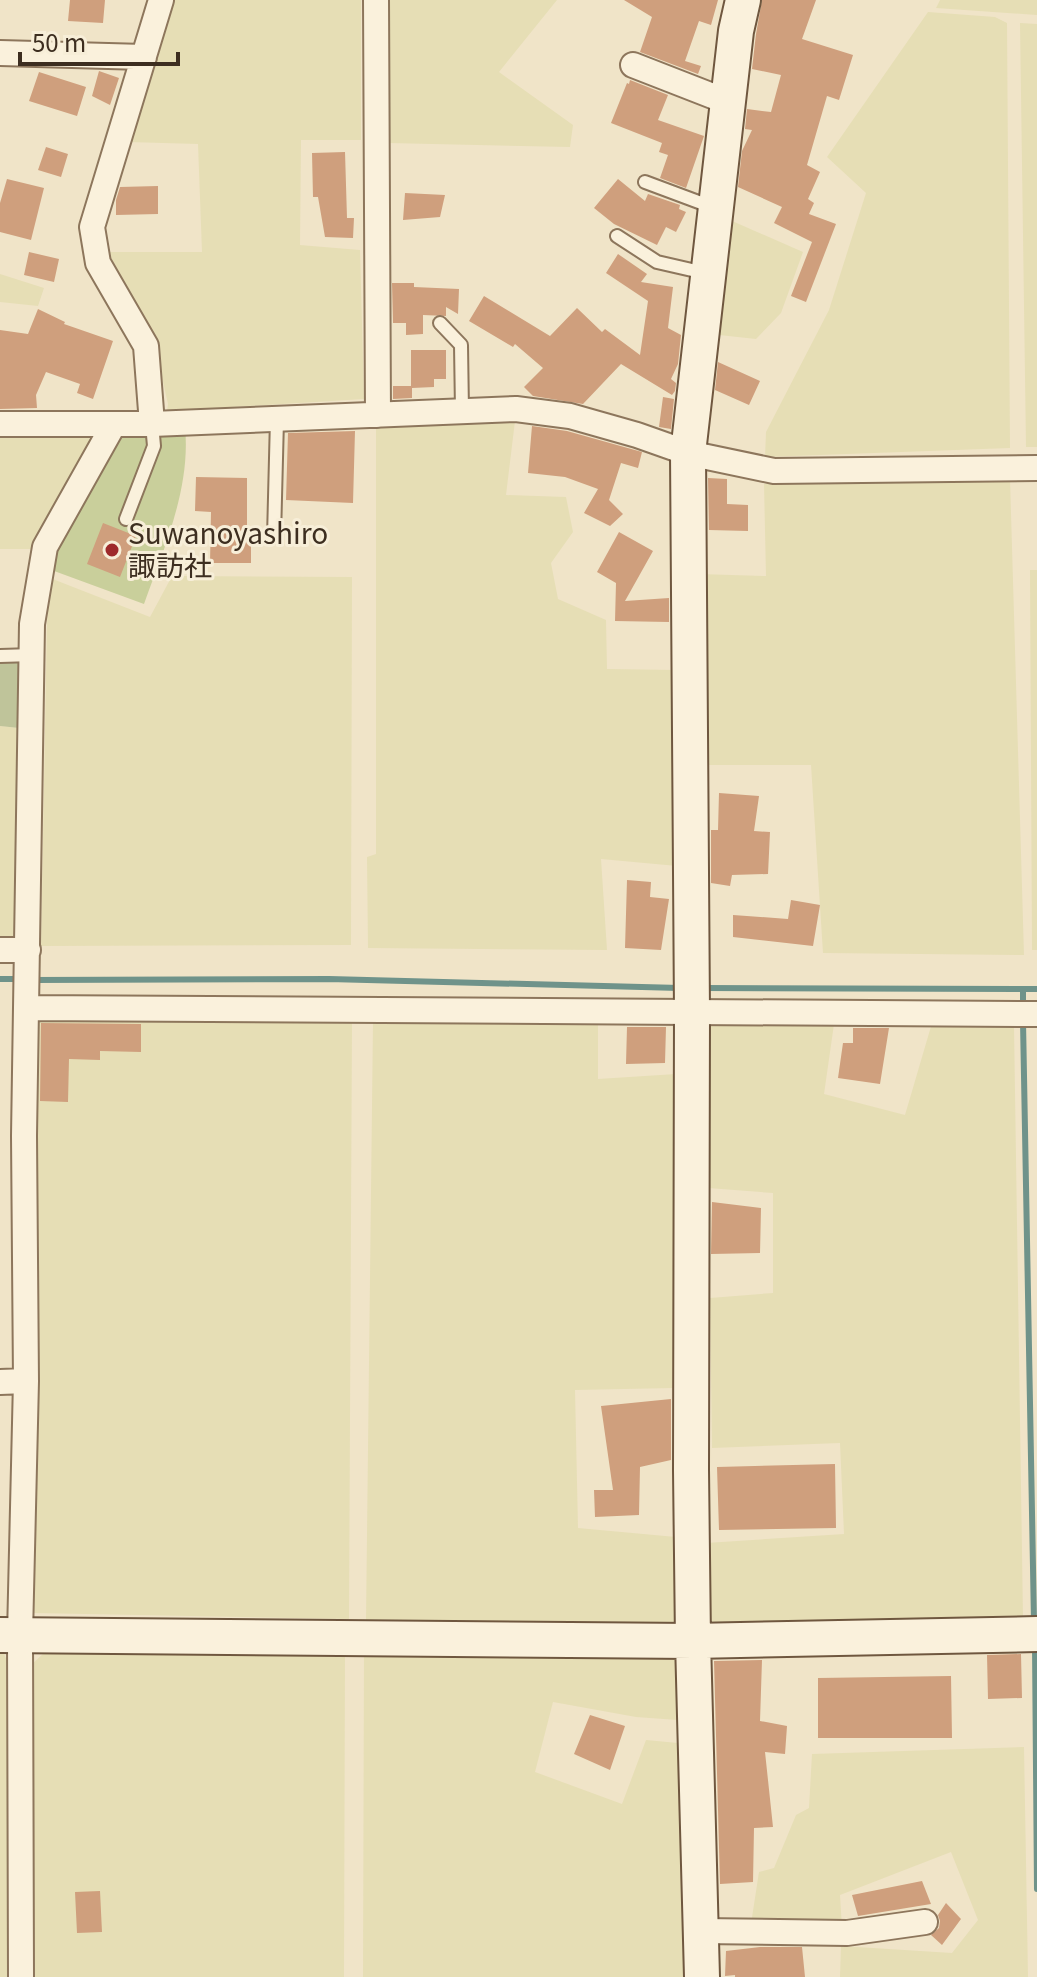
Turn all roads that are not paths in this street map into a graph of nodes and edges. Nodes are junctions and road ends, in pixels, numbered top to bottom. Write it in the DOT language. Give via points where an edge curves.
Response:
graph roads {
  1 [pos="161,0"];
  2 [pos="376,0"];
  3 [pos="743,0"];
  4 [pos="0,53"];
  5 [pos="144,57"];
  6 [pos="633,65"];
  7 [pos="728,102"];
  8 [pos="645,182"];
  9 [pos="715,208"];
  10 [pos="617,236"];
  11 [pos="708,273"];
  12 [pos="440,323"];
  13 [pos="462,411"];
  14 [pos="378,415"];
  15 [pos="277,419"];
  16 [pos="0,424"];
  17 [pos="114,424"];
  18 [pos="152,424"];
  19 [pos="688,453"];
  20 [pos="1037,468"];
  21 [pos="126,519"];
  22 [pos="274,537"];
  23 [pos="33,655"];
  24 [pos="0,656"];
  25 [pos="0,950"];
  26 [pos="28,950"];
  27 [pos="27,1002"];
  28 [pos="692,1012"];
  29 [pos="1037,1014"];
  30 [pos="12,1136"];
  31 [pos="26,1381"];
  32 [pos="0,1382"];
  33 [pos="1037,1634"];
  34 [pos="10,1635"];
  35 [pos="693,1641"];
  36 [pos="925,1922"];
  37 [pos="701,1931"];
  38 [pos="21,1977"];
  39 [pos="702,1977"];
  1 -- 5 [label="street"];
  2 -- 14 [label="street"];
  3 -- 7 [label="street"];
  4 -- 5 [label="street"];
  5 -- 18 [label="street" via="92,227 98,263 146,346"];
  6 -- 7 [label="street"];
  7 -- 9 [label="street"];
  8 -- 9 [label="lane"];
  9 -- 11 [label="street"];
  10 -- 11 [label="lane" via="657,262"];
  11 -- 19 [label="street"];
  12 -- 13 [label="lane" via="461,345"];
  13 -- 14 [label="street"];
  13 -- 19 [label="street" via="516,409 570,416"];
  14 -- 15 [label="street"];
  15 -- 18 [label="street"];
  15 -- 22 [label="lane"];
  16 -- 17 [label="street"];
  17 -- 18 [label="street"];
  17 -- 23 [label="street" via="45,547 32,624"];
  18 -- 21 [label="lane" via="154,446"];
  19 -- 20 [label="street" via="774,471"];
  19 -- 28 [label="street"];
  23 -- 24 [label="lane"];
  23 -- 26 [label="street"];
  25 -- 26 [label="street"];
  26 -- 27 [label="street"];
  27 -- 28 [label="street"];
  27 -- 30 [label="street"];
  28 -- 29 [label="street"];
  28 -- 35 [label="street"];
  30 -- 31 [label="street"];
  31 -- 32 [label="street"];
  31 -- 34 [label="street"];
  33 -- 35 [label="street"];
  34 -- 35 [label="street"];
  34 -- 38 [label="street"];
  35 -- 37 [label="street"];
  36 -- 37 [label="street" via="847,1933"];
  37 -- 39 [label="street"];
}
